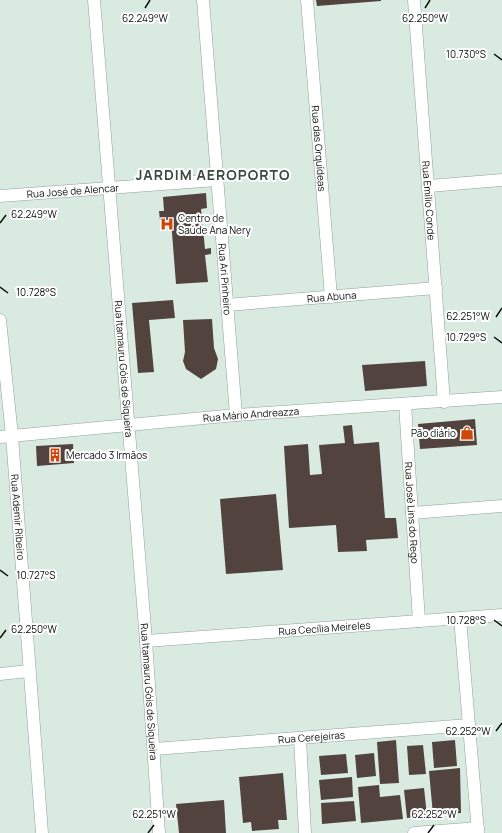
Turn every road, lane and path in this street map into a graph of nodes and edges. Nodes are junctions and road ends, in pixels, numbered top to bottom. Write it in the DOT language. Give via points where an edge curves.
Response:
graph roads {
  1 [pos="94,0"];
  2 [pos="203,0"];
  3 [pos="307,0"];
  4 [pos="414,0"];
  5 [pos="217,180"];
  6 [pos="502,180"];
  7 [pos="429,186"];
  8 [pos="108,188"];
  9 [pos="0,196"];
  10 [pos="436,288"];
  11 [pos="331,297"];
  12 [pos="227,305"];
  13 [pos="0,320"];
  14 [pos="0,326"];
  15 [pos="502,397"];
  16 [pos="444,402"];
  17 [pos="405,404"];
  18 [pos="236,415"];
  19 [pos="130,425"];
  20 [pos="6,436"];
  21 [pos="502,506"];
  22 [pos="412,513"];
  23 [pos="502,615"];
  24 [pos="460,618"];
  25 [pos="419,621"];
  26 [pos="146,641"];
  27 [pos="29,671"];
  28 [pos="0,674"];
  29 [pos="469,725"];
  30 [pos="300,738"];
  31 [pos="154,749"];
  32 [pos="478,831"];
  33 [pos="42,833"];
  34 [pos="159,833"];
  35 [pos="306,833"];
  36 [pos="414,833"];
  1 -- 8 [label="street, Rua Itamauru Góis de Siqueira"];
  2 -- 5 [label="street, Rua Ari Pinheiro"];
  3 -- 11 [label="street, Rua das Orquídeas"];
  4 -- 7 [label="street, Rua Emílio Conde"];
  5 -- 8 [label="street, Rua José de Alencar"];
  5 -- 12 [label="street, Rua Ari Pinheiro"];
  6 -- 7 [label="street"];
  7 -- 10 [label="street, Rua Emílio Conde"];
  8 -- 9 [label="street, Rua José de Alencar"];
  8 -- 19 [label="street, Rua Itamauru Góis de Siqueira"];
  10 -- 11 [label="street, Rua Abuna"];
  10 -- 16 [label="street, Rua Emílio Conde"];
  11 -- 12 [label="street, Rua Abuna"];
  12 -- 18 [label="street, Rua Ari Pinheiro"];
  13 -- 14 [label="street, Rua Ademir Ribeiro"];
  14 -- 20 [label="street, Rua Ademir Ribeiro"];
  15 -- 16 [label="street, Rua Mário Andreazza"];
  16 -- 17 [label="street, Rua Mário Andreazza"];
  17 -- 18 [label="street, Rua Mário Andreazza"];
  17 -- 22 [label="street, Rua José Lins do Rego"];
  18 -- 19 [label="street, Rua Mário Andreazza"];
  19 -- 20 [label="street, Rua Mário Andreazza"];
  19 -- 26 [label="street, Rua Itamauru Góis de Siqueira"];
  20 -- 27 [label="street, Rua Ademir Ribeiro"];
  21 -- 22 [label="street"];
  22 -- 25 [label="street, Rua José Lins do Rego"];
  23 -- 24 [label="street, Rua Cecília Meireles"];
  24 -- 25 [label="street, Rua Cecília Meireles"];
  24 -- 29 [label="street"];
  25 -- 26 [label="street, Rua Cecília Meireles"];
  26 -- 31 [label="street, Rua Itamauru Góis de Siqueira"];
  27 -- 28 [label="street"];
  27 -- 33 [label="street, Rua Ademir Ribeiro"];
  29 -- 30 [label="street, Rua Cerejeiras"];
  29 -- 32 [label="street"];
  30 -- 31 [label="street, Rua Cerejeiras"];
  30 -- 35 [label="street"];
  31 -- 34 [label="street, Rua Itamauru Góis de Siqueira"];
  32 -- 36 [label="street"];
}
